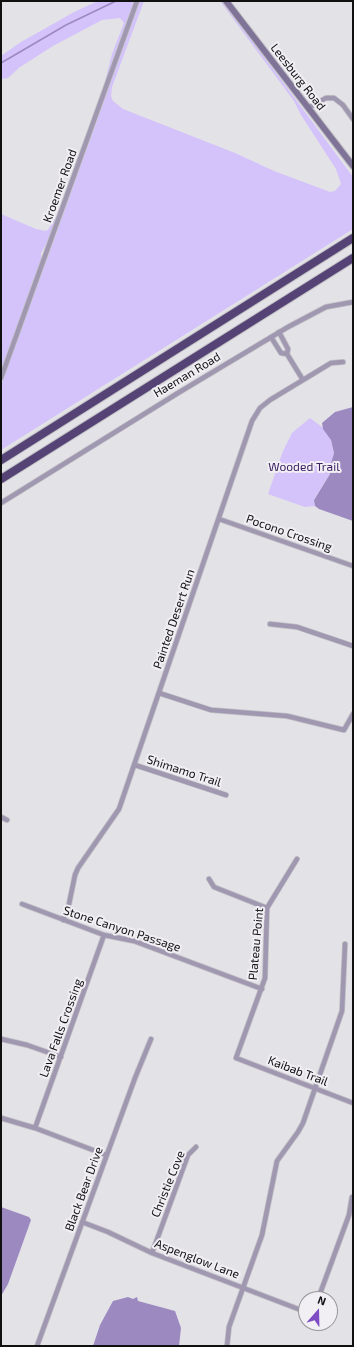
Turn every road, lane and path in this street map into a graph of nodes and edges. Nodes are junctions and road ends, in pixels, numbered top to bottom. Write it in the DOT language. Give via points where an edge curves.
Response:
graph roads {
  1 [pos="137,1"];
  2 [pos="226,1"];
  3 [pos="308,108"];
  4 [pos="353,119"];
  5 [pos="353,166"];
  6 [pos="353,238"];
  7 [pos="353,258"];
  8 [pos="353,302"];
  9 [pos="279,332"];
  10 [pos="271,337"];
  11 [pos="287,354"];
  12 [pos="343,362"];
  13 [pos="1,378"];
  14 [pos="303,380"];
  15 [pos="1,460"];
  16 [pos="1,479"];
  17 [pos="1,503"];
  18 [pos="219,519"];
  19 [pos="353,566"];
  20 [pos="270,624"];
  21 [pos="353,646"];
  22 [pos="159,693"];
  23 [pos="353,714"];
  24 [pos="134,765"];
  25 [pos="226,795"];
  26 [pos="1,817"];
  27 [pos="7,820"];
  28 [pos="297,859"];
  29 [pos="209,879"];
  30 [pos="22,904"];
  31 [pos="267,908"];
  32 [pos="63,920"];
  33 [pos="104,935"];
  34 [pos="345,944"];
  35 [pos="262,989"];
  36 [pos="1,1039"];
  37 [pos="151,1039"];
  38 [pos="61,1057"];
  39 [pos="236,1058"];
  40 [pos="315,1089"];
  41 [pos="353,1103"];
  42 [pos="1,1118"];
  43 [pos="35,1128"];
  44 [pos="196,1147"];
  45 [pos="106,1155"];
  46 [pos="352,1197"];
  47 [pos="82,1222"];
  48 [pos="152,1253"];
  49 [pos="243,1288"];
  50 [pos="321,1291"];
  51 [pos="298,1309"];
  52 [pos="37,1346"];
  53 [pos="227,1346"];
  1 -- 13 [label="street, Kroemer Road"];
  2 -- 3 [label="main road, Leesburg Road"];
  3 -- 4 [label="street" via="326,98 334,98"];
  3 -- 5 [label="main road, Leesburg Road"];
  6 -- 15 [label="highway"];
  7 -- 16 [label="highway"];
  8 -- 9 [label="street, Haeman Road" via="326,307"];
  9 -- 10 [label="street, Haeman Road"];
  9 -- 11 [label="street" via="288,349"];
  10 -- 11 [label="street" via="281,353"];
  10 -- 17 [label="street, Haeman Road"];
  11 -- 14 [label="street"];
  12 -- 14 [label="street, Painted Desert Run" via="331,363"];
  14 -- 18 [label="street, Painted Desert Run" via="264,404 255,416"];
  18 -- 19 [label="street, Pocono Crossing"];
  18 -- 22 [label="street, Painted Desert Run"];
  20 -- 21 [label="street" via="297,627"];
  22 -- 23 [label="street" via="211,710 287,716 344,730"];
  22 -- 24 [label="street, Painted Desert Run"];
  24 -- 25 [label="street, Shimamo Trail"];
  24 -- 32 [label="street, Painted Desert Run" via="119,809 78,868"];
  26 -- 27 [label="street"];
  28 -- 31 [label="street, Plateau Point"];
  29 -- 31 [label="street" via="214,887"];
  30 -- 32 [label="street, Stone Canyon Passage"];
  31 -- 35 [label="street, Plateau Point" via="265,978"];
  32 -- 33 [label="street, Stone Canyon Passage"];
  33 -- 35 [label="street, Stone Canyon Passage" via="134,941"];
  33 -- 38 [label="street, Lava Falls Crossing"];
  34 -- 40 [label="street" via="342,1012"];
  35 -- 39 [label="street, Plateau Point"];
  36 -- 38 [label="street"];
  37 -- 45 [label="street, Black Bear Drive"];
  38 -- 43 [label="street, Lava Falls Crossing"];
  39 -- 40 [label="street, Kaibab Trail"];
  40 -- 41 [label="street, Kaibab Trail"];
  40 -- 49 [label="street" via="298,1132 277,1160 262,1235"];
  42 -- 43 [label="street"];
  43 -- 45 [label="street"];
  44 -- 48 [label="street, Christie Cove" via="188,1155"];
  45 -- 47 [label="street, Black Bear Drive"];
  46 -- 50 [label="street" via="349,1215"];
  47 -- 48 [label="street, Aspenglow Lane"];
  47 -- 52 [label="street, Black Bear Drive"];
  48 -- 49 [label="street, Aspenglow Lane"];
  49 -- 51 [label="street, Aspenglow Lane"];
  49 -- 53 [label="street" via="229,1327"];
}
